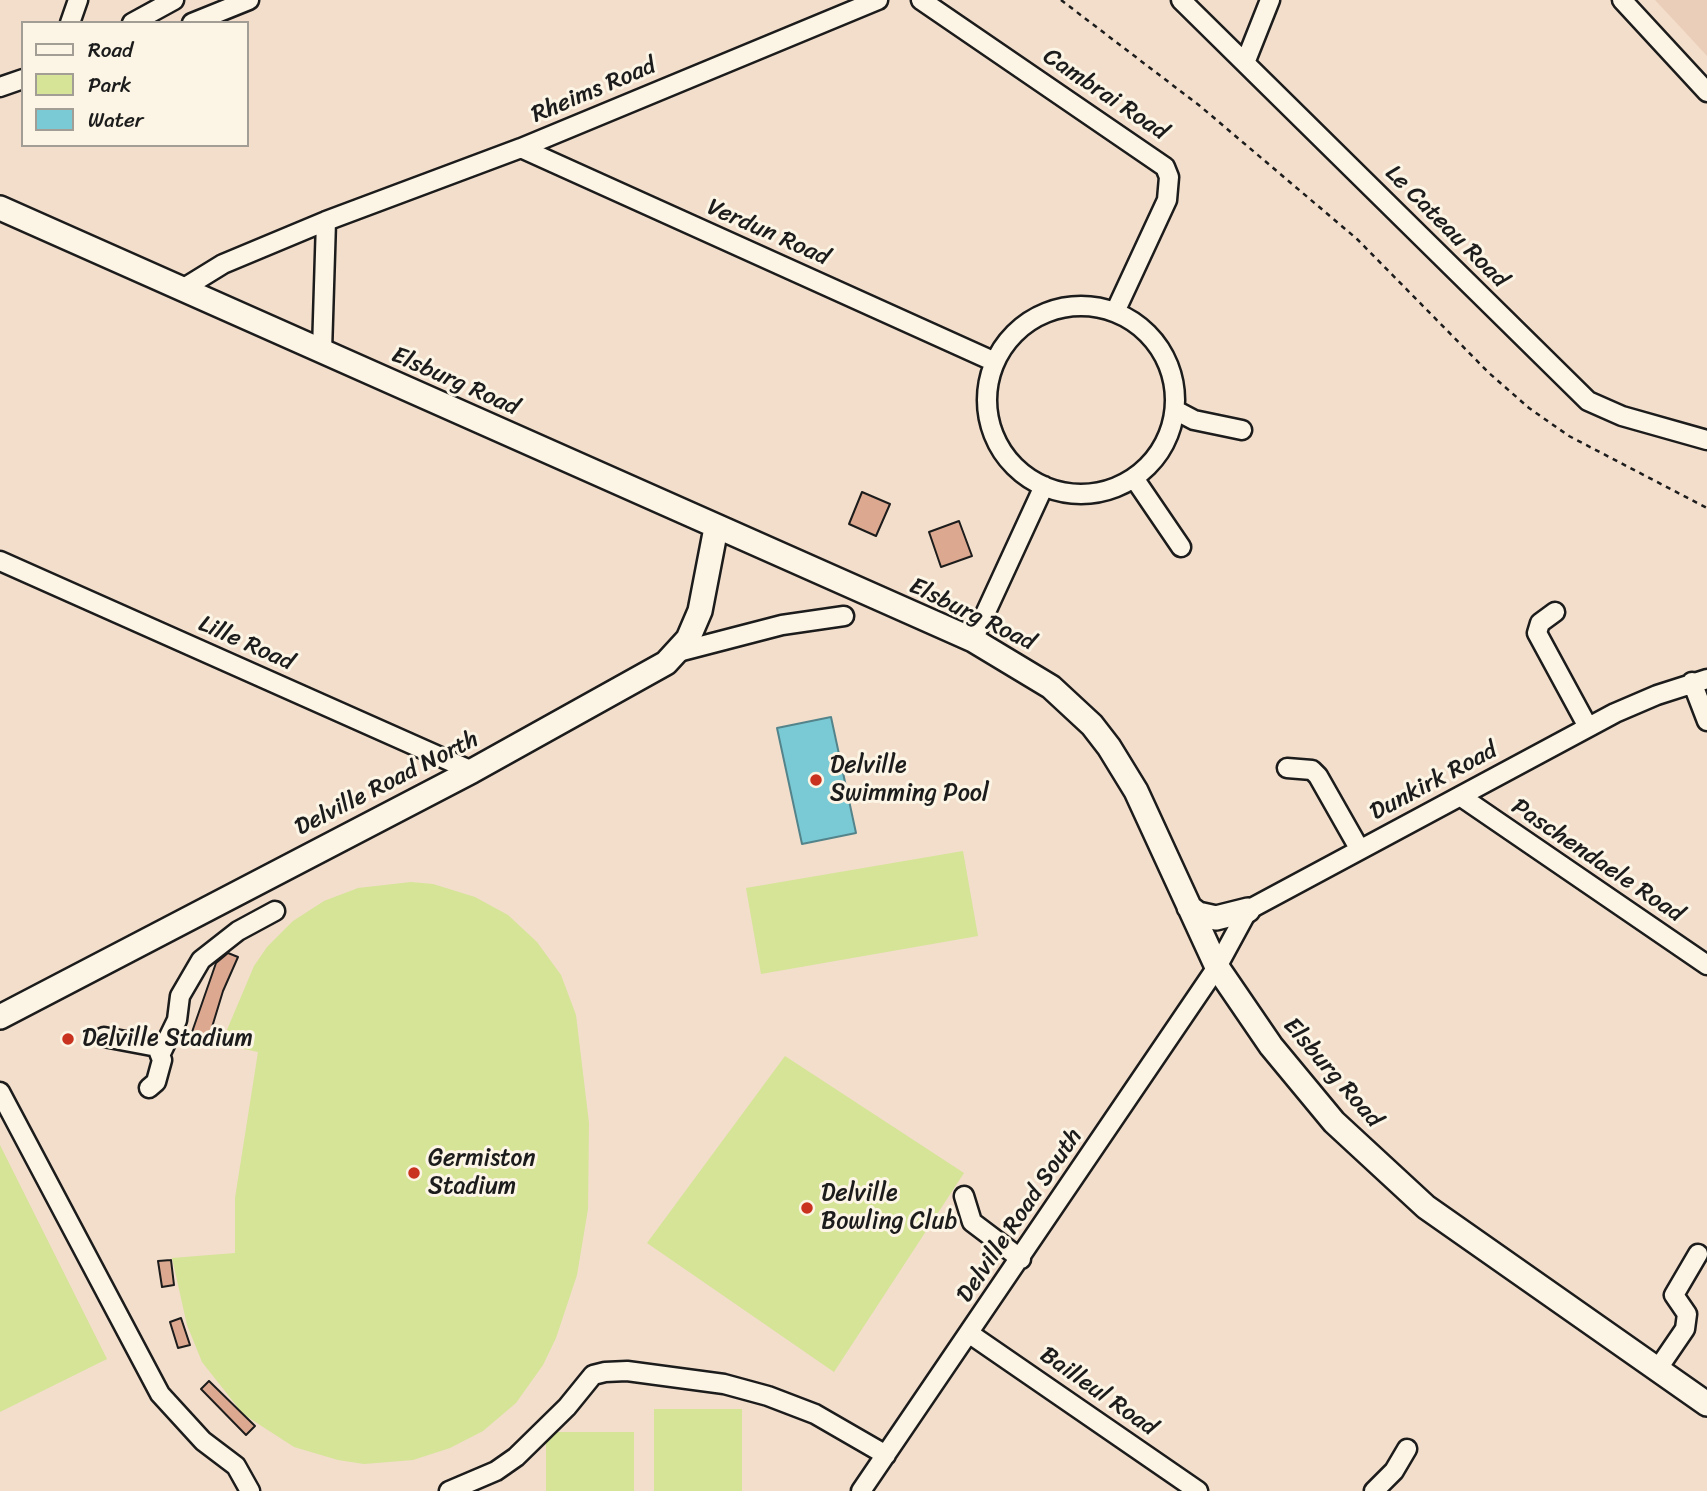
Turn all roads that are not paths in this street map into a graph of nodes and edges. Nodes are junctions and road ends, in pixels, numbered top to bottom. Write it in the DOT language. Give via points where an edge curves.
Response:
graph roads {
  1 [pos="78,0"];
  2 [pos="174,0"];
  3 [pos="249,0"];
  4 [pos="878,0"];
  5 [pos="921,0"];
  6 [pos="1181,0"];
  7 [pos="1270,0"];
  8 [pos="1622,0"];
  9 [pos="71,21"];
  10 [pos="136,21"];
  11 [pos="197,21"];
  12 [pos="1245,63"];
  13 [pos="21,80"];
  14 [pos="0,87"];
  15 [pos="21,89"];
  16 [pos="1707,92"];
  17 [pos="0,96"];
  18 [pos="521,148"];
  19 [pos="0,202"];
  20 [pos="10,212"];
  21 [pos="326,221"];
  22 [pos="184,288"];
  23 [pos="1115,312"];
  24 [pos="322,351"];
  25 [pos="995,362"];
  26 [pos="1175,410"];
  27 [pos="1242,430"];
  28 [pos="1707,440"];
  29 [pos="1134,478"];
  30 [pos="1044,486"];
  31 [pos="716,528"];
  32 [pos="1181,547"];
  33 [pos="0,561"];
  34 [pos="1555,611"];
  35 [pos="844,616"];
  36 [pos="973,640"];
  37 [pos="678,652"];
  38 [pos="1699,681"];
  39 [pos="1707,721"];
  40 [pos="1588,727"];
  41 [pos="1287,768"];
  42 [pos="472,771"];
  43 [pos="1460,796"];
  44 [pos="1360,850"];
  45 [pos="1189,907"];
  46 [pos="1248,909"];
  47 [pos="275,911"];
  48 [pos="1707,965"];
  49 [pos="1217,967"];
  50 [pos="0,1017"];
  51 [pos="104,1037"];
  52 [pos="161,1053"];
  53 [pos="149,1088"];
  54 [pos="0,1092"];
  55 [pos="964,1196"];
  56 [pos="1698,1254"];
  57 [pos="1021,1259"];
  58 [pos="970,1334"];
  59 [pos="1657,1370"];
  60 [pos="1707,1404"];
  61 [pos="1407,1449"];
  62 [pos="886,1455"];
  63 [pos="250,1491"];
  64 [pos="449,1491"];
  65 [pos="861,1491"];
  66 [pos="1198,1491"];
  67 [pos="1374,1491"];
  1 -- 9 [label="street"];
  2 -- 10 [label="street"];
  3 -- 11 [label="street"];
  4 -- 18 [label="street, Rheims Road"];
  5 -- 23 [label="street, Cambrai Road" via="1165,167 1167,200"];
  6 -- 12 [label="street, Le Cateau Road"];
  7 -- 12 [label="street"];
  8 -- 16 [label="street"];
  12 -- 28 [label="street, Le Cateau Road" via="1588,401 1622,416"];
  13 -- 14 [label="street"];
  15 -- 17 [label="street"];
  18 -- 21 [label="street, Rheims Road"];
  18 -- 25 [label="street, Verdun Road"];
  19 -- 20 [label="main road, Elsburg Road"];
  20 -- 22 [label="main road, Elsburg Road"];
  21 -- 22 [label="street, Rheims Road" via="223,264"];
  21 -- 24 [label="street"];
  22 -- 24 [label="main road, Elsburg Road"];
  23 -- 25 [label="street" via="1080,306 1045,313 1015,333"];
  23 -- 26 [label="street" via="1141,328 1162,351 1173,379"];
  24 -- 31 [label="main road, Elsburg Road"];
  25 -- 30 [label="street" via="987,396 992,430 1009,460"];
  26 -- 27 [label="street" via="1194,421"];
  26 -- 29 [label="street" via="1162,449"];
  29 -- 30 [label="street" via="1095,493 1074,494"];
  29 -- 32 [label="street"];
  30 -- 36 [label="street"];
  31 -- 36 [label="main road, Elsburg Road"];
  31 -- 37 [label="main road, Delville Road North" via="700,611"];
  33 -- 42 [label="street, Lille Road"];
  34 -- 40 [label="street" via="1540,623 1538,634"];
  35 -- 37 [label="street" via="782,625"];
  36 -- 45 [label="main road, Elsburg Road" via="1051,687 1092,724 1136,791"];
  37 -- 42 [label="main road, Delville Road North" via="652,672"];
  38 -- 39 [label="street"];
  38 -- 40 [label="street, Dunkirk Road"];
  40 -- 43 [label="street, Dunkirk Road"];
  41 -- 44 [label="street" via="1312,770 1318,776"];
  42 -- 50 [label="main road, Delville Road North"];
  43 -- 44 [label="street, Dunkirk Road"];
  43 -- 48 [label="street, Paschendaele Road"];
  44 -- 46 [label="street, Dunkirk Road"];
  45 -- 46 [label="main road" via="1216,918"];
  45 -- 49 [label="main road, Elsburg Road"];
  46 -- 49 [label="street"];
  47 -- 52 [label="street" via="238,931 201,960 180,996 177,1020"];
  49 -- 57 [label="street, Delville Road South"];
  49 -- 59 [label="main road, Elsburg Road" via="1303,1085 1393,1178 1473,1242"];
  51 -- 52 [label="street" via="149,1044"];
  52 -- 53 [label="street" via="156,1082"];
  54 -- 63 [label="street" via="160,1394 203,1441 236,1466"];
  55 -- 57 [label="street" via="972,1222"];
  56 -- 59 [label="street" via="1674,1295 1687,1314 1685,1329"];
  57 -- 58 [label="street, Delville Road South"];
  58 -- 62 [label="street, Delville Road South"];
  58 -- 66 [label="street, Bailleul Road"];
  59 -- 60 [label="main road, Elsburg Road"];
  61 -- 67 [label="street"];
  62 -- 64 [label="street" via="815,1415 768,1396 724,1384 605,1372 593,1375 568,1407 516,1457"];
  62 -- 65 [label="street, Delville Road South"];
}
